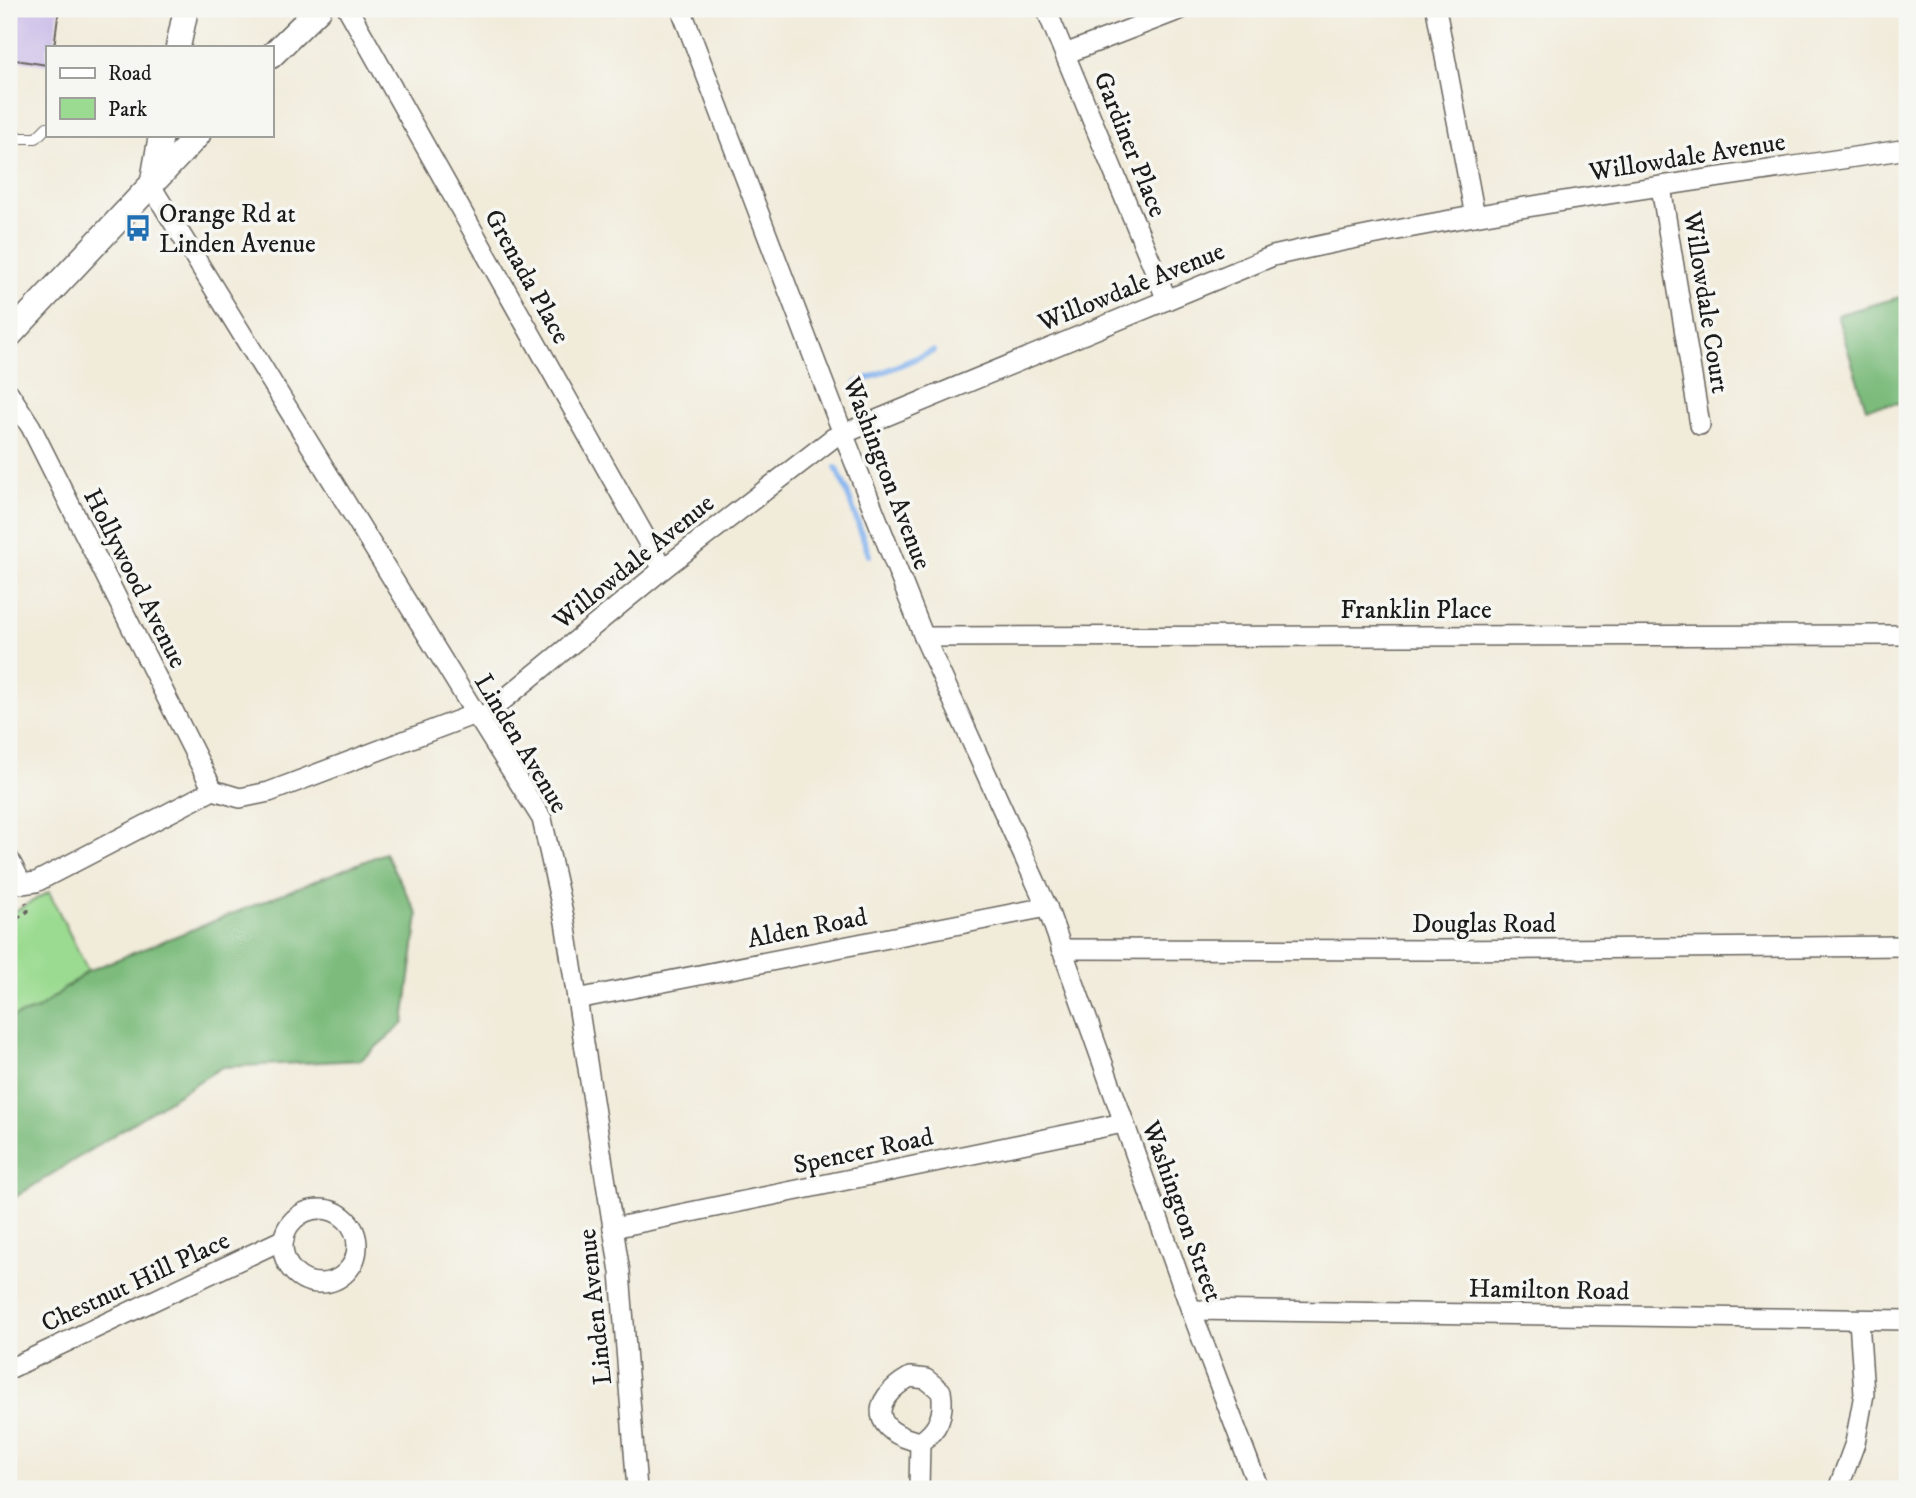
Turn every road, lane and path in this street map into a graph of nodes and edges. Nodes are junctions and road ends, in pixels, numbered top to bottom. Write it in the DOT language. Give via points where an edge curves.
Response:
graph roads {
  1 [pos="319,9"];
  2 [pos="348,9"];
  3 [pos="681,9"];
  4 [pos="1046,9"];
  5 [pos="1182,9"];
  6 [pos="1436,9"];
  7 [pos="273,54"];
  8 [pos="1065,54"];
  9 [pos="9,126"];
  10 [pos="46,128"];
  11 [pos="161,136"];
  12 [pos="197,136"];
  13 [pos="1907,149"];
  14 [pos="152,186"];
  15 [pos="1661,187"];
  16 [pos="1475,216"];
  17 [pos="1167,300"];
  18 [pos="9,335"];
  19 [pos="9,393"];
  20 [pos="1700,425"];
  21 [pos="843,433"];
  22 [pos="663,569"];
  23 [pos="1907,635"];
  24 [pos="924,637"];
  25 [pos="477,717"];
  26 [pos="213,790"];
  27 [pos="9,859"];
  28 [pos="22,884"];
  29 [pos="1047,907"];
  30 [pos="9,924"];
  31 [pos="1907,946"];
  32 [pos="1061,949"];
  33 [pos="577,999"];
  34 [pos="1123,1123"];
  35 [pos="614,1228"];
  36 [pos="284,1239"];
  37 [pos="1191,1310"];
  38 [pos="1859,1320"];
  39 [pos="1907,1320"];
  40 [pos="9,1369"];
  41 [pos="920,1442"];
  42 [pos="638,1489"];
  43 [pos="919,1489"];
  44 [pos="1259,1489"];
  45 [pos="1838,1489"];
  1 -- 7 [label="street"];
  2 -- 22 [label="street, Grenada Place"];
  3 -- 21 [label="street, Washington Avenue"];
  4 -- 8 [label="street, Gardiner Place"];
  5 -- 8 [label="street"];
  6 -- 16 [label="street"];
  8 -- 17 [label="street, Gardiner Place"];
  9 -- 10 [label="lane" via="19,138 36,138"];
  11 -- 14 [label="street"];
  12 -- 14 [label="street"];
  13 -- 15 [label="street, Willowdale Avenue"];
  14 -- 18 [label="street"];
  14 -- 25 [label="street, Linden Avenue"];
  15 -- 16 [label="street, Willowdale Avenue"];
  15 -- 20 [label="street, Willowdale Court"];
  16 -- 17 [label="street, Willowdale Avenue" via="1273,256"];
  17 -- 21 [label="street, Willowdale Avenue"];
  19 -- 26 [label="street, Hollywood Avenue" via="31,427"];
  21 -- 22 [label="street, Willowdale Avenue"];
  21 -- 24 [label="street, Washington Avenue"];
  22 -- 25 [label="street, Willowdale Avenue"];
  23 -- 24 [label="street, Franklin Place"];
  24 -- 29 [label="street, Washington Avenue"];
  25 -- 26 [label="street, Willowdale Avenue" via="269,792 240,798"];
  25 -- 33 [label="street, Linden Avenue" via="542,819"];
  26 -- 28 [label="street"];
  27 -- 28 [label="street"];
  28 -- 30 [label="path" via="28,911"];
  29 -- 32 [label="street, Washington Avenue"];
  29 -- 33 [label="street, Alden Road"];
  31 -- 32 [label="street, Douglas Road"];
  32 -- 34 [label="street, Washington Street"];
  33 -- 35 [label="street, Linden Avenue"];
  34 -- 35 [label="street, Spencer Road"];
  34 -- 37 [label="street, Washington Street"];
  35 -- 42 [label="street, Linden Avenue"];
  36 -- 40 [label="street, Chestnut Hill Place"];
  37 -- 38 [label="street, Hamilton Road"];
  37 -- 44 [label="street, Washington Street"];
  38 -- 39 [label="street, Hamilton Road"];
  38 -- 45 [label="street" via="1864,1394 1855,1443"];
  41 -- 43 [label="street"];
}
